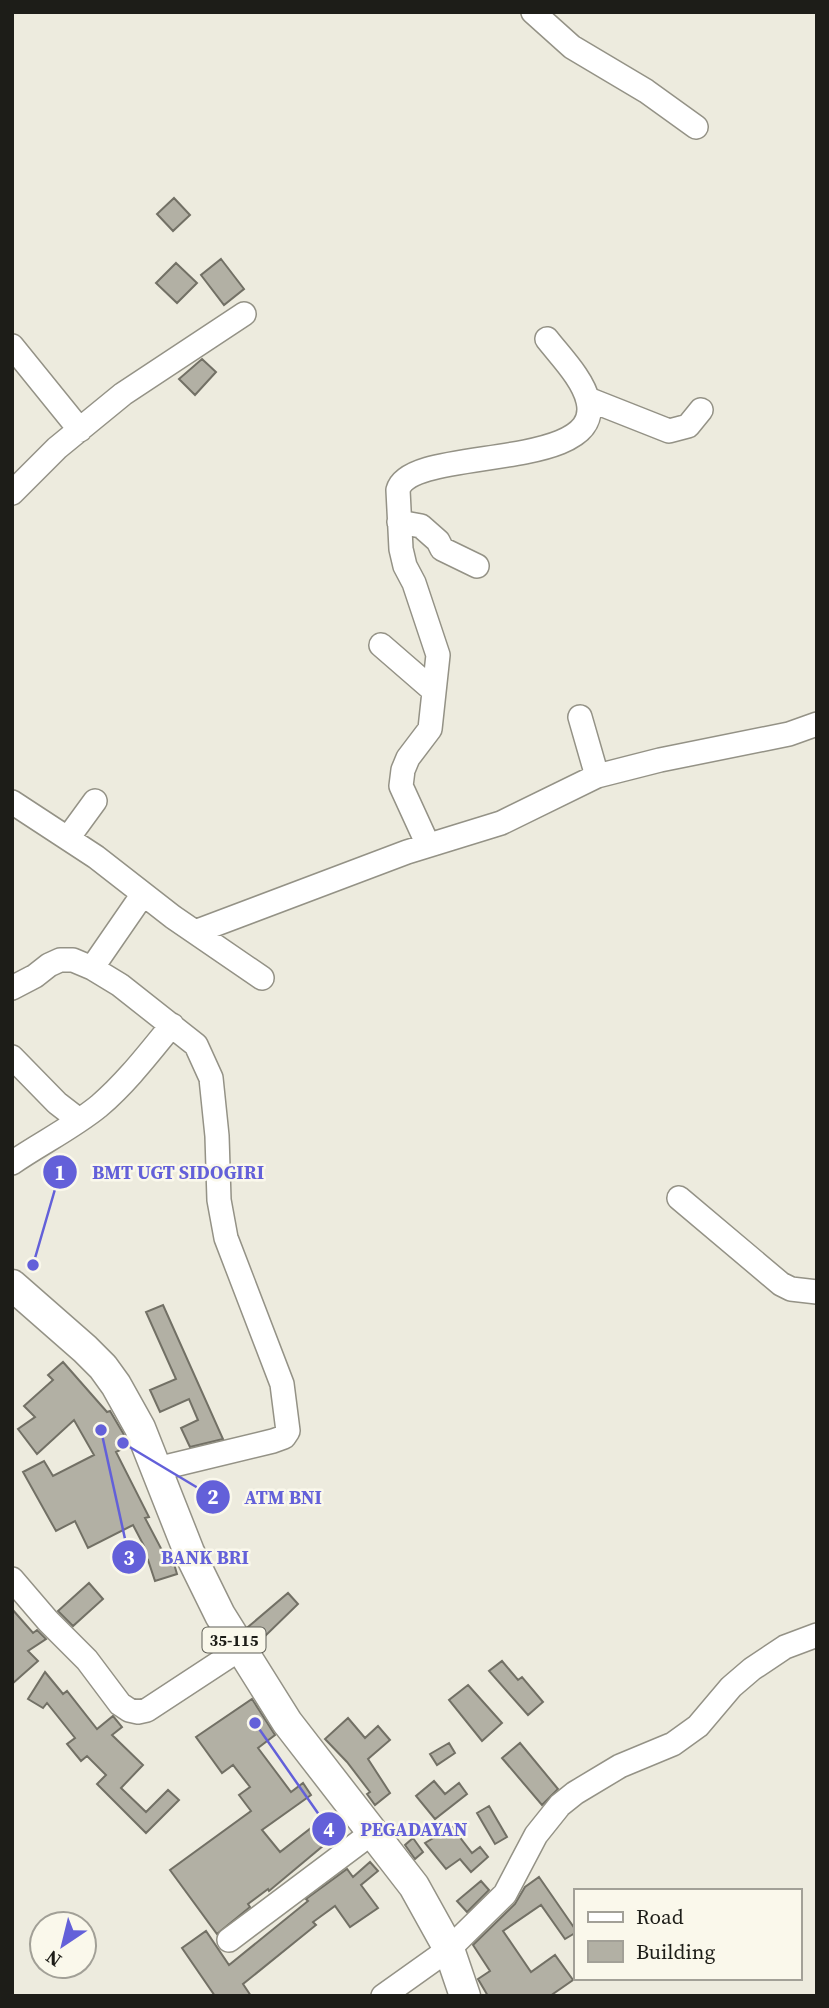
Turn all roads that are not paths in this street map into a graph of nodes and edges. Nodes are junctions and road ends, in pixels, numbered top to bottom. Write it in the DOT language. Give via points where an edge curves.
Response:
graph roads {
  1 [pos="533,12"];
  2 [pos="695,127"];
  3 [pos="244,314"];
  4 [pos="547,339"];
  5 [pos="12,346"];
  6 [pos="588,399"];
  7 [pos="701,410"];
  8 [pos="80,430"];
  9 [pos="12,493"];
  10 [pos="399,522"];
  11 [pos="477,566"];
  12 [pos="382,645"];
  13 [pos="434,691"];
  14 [pos="580,717"];
  15 [pos="817,724"];
  16 [pos="597,776"];
  17 [pos="95,801"];
  18 [pos="12,802"];
  19 [pos="68,838"];
  20 [pos="428,845"];
  21 [pos="143,894"];
  22 [pos="195,932"];
  23 [pos="92,968"];
  24 [pos="262,978"];
  25 [pos="12,988"];
  26 [pos="172,1025"];
  27 [pos="12,1057"];
  28 [pos="79,1120"];
  29 [pos="12,1163"];
  30 [pos="679,1198"];
  31 [pos="12,1284"];
  32 [pos="817,1292"];
  33 [pos="157,1469"];
  34 [pos="12,1579"];
  35 [pos="817,1635"];
  36 [pos="240,1649"];
  37 [pos="373,1832"];
  38 [pos="229,1940"];
  39 [pos="449,1949"];
  40 [pos="383,1996"];
  41 [pos="465,1996"];
  1 -- 2 [label="street" via="572,47"];
  3 -- 8 [label="street" via="123,394"];
  4 -- 6 [label="street"];
  5 -- 8 [label="street"];
  6 -- 7 [label="street" via="669,431 688,426"];
  6 -- 10 [label="street" via="585,426 555,443 405,477 398,490"];
  8 -- 9 [label="street"];
  10 -- 11 [label="street" via="422,526 442,549"];
  10 -- 13 [label="street" via="405,566 438,655"];
  12 -- 13 [label="street"];
  13 -- 20 [label="street" via="430,730 408,758 401,786"];
  14 -- 16 [label="street"];
  15 -- 16 [label="street"];
  16 -- 20 [label="street" via="500,823"];
  17 -- 19 [label="street"];
  18 -- 19 [label="street"];
  19 -- 21 [label="street"];
  20 -- 22 [label="street"];
  21 -- 22 [label="street"];
  21 -- 23 [label="street"];
  22 -- 24 [label="street"];
  23 -- 25 [label="street" via="60,960"];
  23 -- 26 [label="street"];
  26 -- 28 [label="street" via="118,1088"];
  26 -- 33 [label="street" via="196,1045 211,1078 226,1238 282,1384 288,1431 273,1441"];
  27 -- 28 [label="street"];
  28 -- 29 [label="street"];
  30 -- 32 [label="street" via="781,1284"];
  31 -- 33 [label="main road, 35-115" via="103,1367 128,1405"];
  33 -- 36 [label="main road, 35-115" via="190,1552"];
  34 -- 36 [label="street" via="129,1710 147,1710"];
  35 -- 39 [label="street" via="785,1647 752,1669 698,1726 673,1744 620,1766 560,1805 536,1835 505,1894"];
  36 -- 37 [label="main road, 35-115" via="287,1722"];
  37 -- 38 [label="street"];
  37 -- 39 [label="main road, 35-115" via="414,1886"];
  39 -- 40 [label="street"];
  39 -- 41 [label="main road, 35-115"];
}
